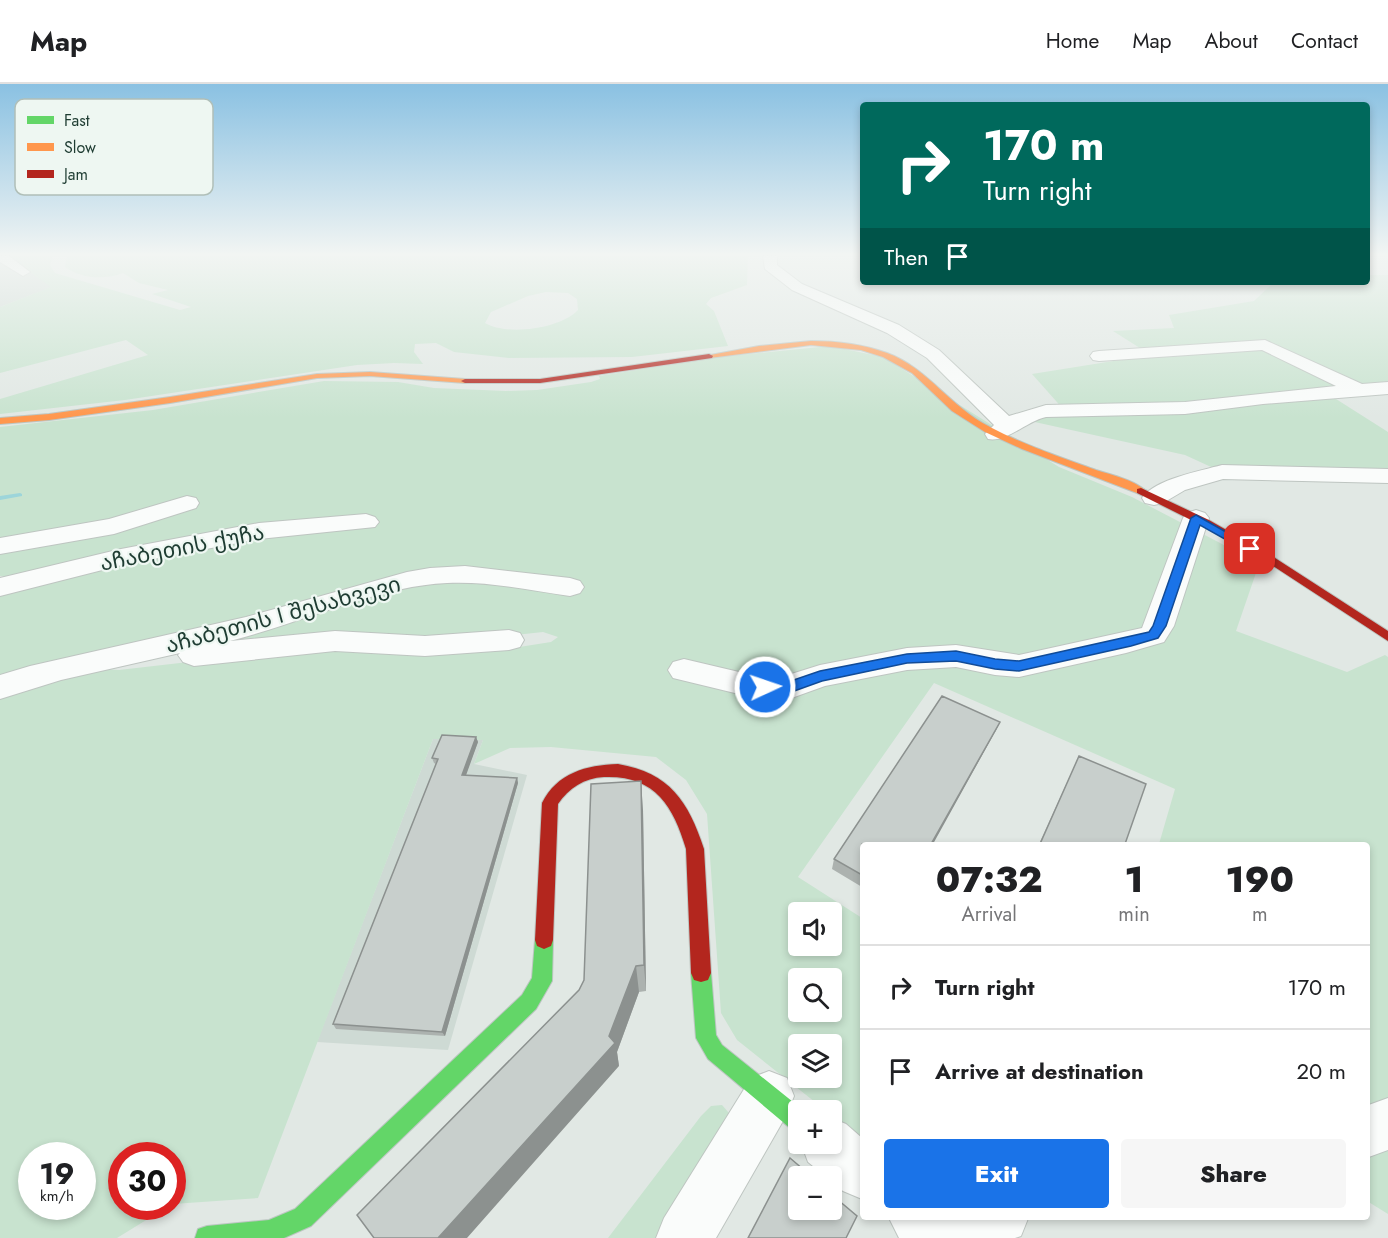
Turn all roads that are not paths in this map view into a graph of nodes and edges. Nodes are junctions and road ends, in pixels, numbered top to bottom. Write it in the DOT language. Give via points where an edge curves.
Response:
graph roads {
  1 [pos="849,310"];
  2 [pos="1099,356"];
  3 [pos="1388,388"];
  4 [pos="1357,389"];
  5 [pos="0,421"];
  6 [pos="1001,430"];
  7 [pos="1388,476"];
  8 [pos="1154,498"];
  9 [pos="187,503"];
  10 [pos="1196,518"];
  11 [pos="366,522"];
  12 [pos="0,546"];
  13 [pos="6,583"];
  14 [pos="570,587"];
  15 [pos="1388,637"];
  16 [pos="509,640"];
  17 [pos="684,670"];
  18 [pos="57,671"];
  19 [pos="0,687"];
  20 [pos="784,1108"];
  21 [pos="1388,1124"];
  22 [pos="1370,1131"];
  23 [pos="840,1154"];
  24 [pos="860,1170"];
  25 [pos="921,1220"];
  26 [pos="979,1220"];
  27 [pos="269,1235"];
  28 [pos="207,1238"];
  29 [pos="684,1238"];
  30 [pos="943,1238"];
  31 [pos="951,1238"];
  1 -- 6 [label="street" via="893,329 933,354 989,411"];
  2 -- 4 [label="street" via="1265,345"];
  3 -- 4 [label="street"];
  4 -- 6 [label="street" via="1185,408 1046,411"];
  5 -- 6 [label="street" via="137,405 317,376 370,374 454,381 540,381 731,351 819,342 867,348 899,361 923,377 948,403"];
  6 -- 8 [label="street"];
  7 -- 8 [label="street" via="1222,472 1177,485"];
  8 -- 10 [label="street"];
  9 -- 12 [label="street" via="114,526"];
  10 -- 15 [label="street" via="1331,597"];
  10 -- 17 [label="street" via="1153,635 1019,666 956,656 907,659 820,676 786,688 739,684"];
  11 -- 13 [label="street, აჩაბეთის ქუჩა" via="260,531"];
  14 -- 18 [label="street, აჩაბეთის I შესახვევი" via="472,575 432,576 248,626"];
  16 -- 18 [label="street" via="425,646 334,641"];
  18 -- 19 [label="street, აჩაბეთის I შესახვევი"];
  20 -- 27 [label="street" via="715,1052 706,1038 691,828 679,805 645,774 608,768 557,789 550,803 542,981 529,1002 303,1218"];
  20 -- 29 [label="street"];
  21 -- 22 [label="street"];
  23 -- 24 [label="street"];
  25 -- 30 [label="street"];
  26 -- 31 [label="street" via="962,1223"];
  27 -- 28 [label="street"];
}
